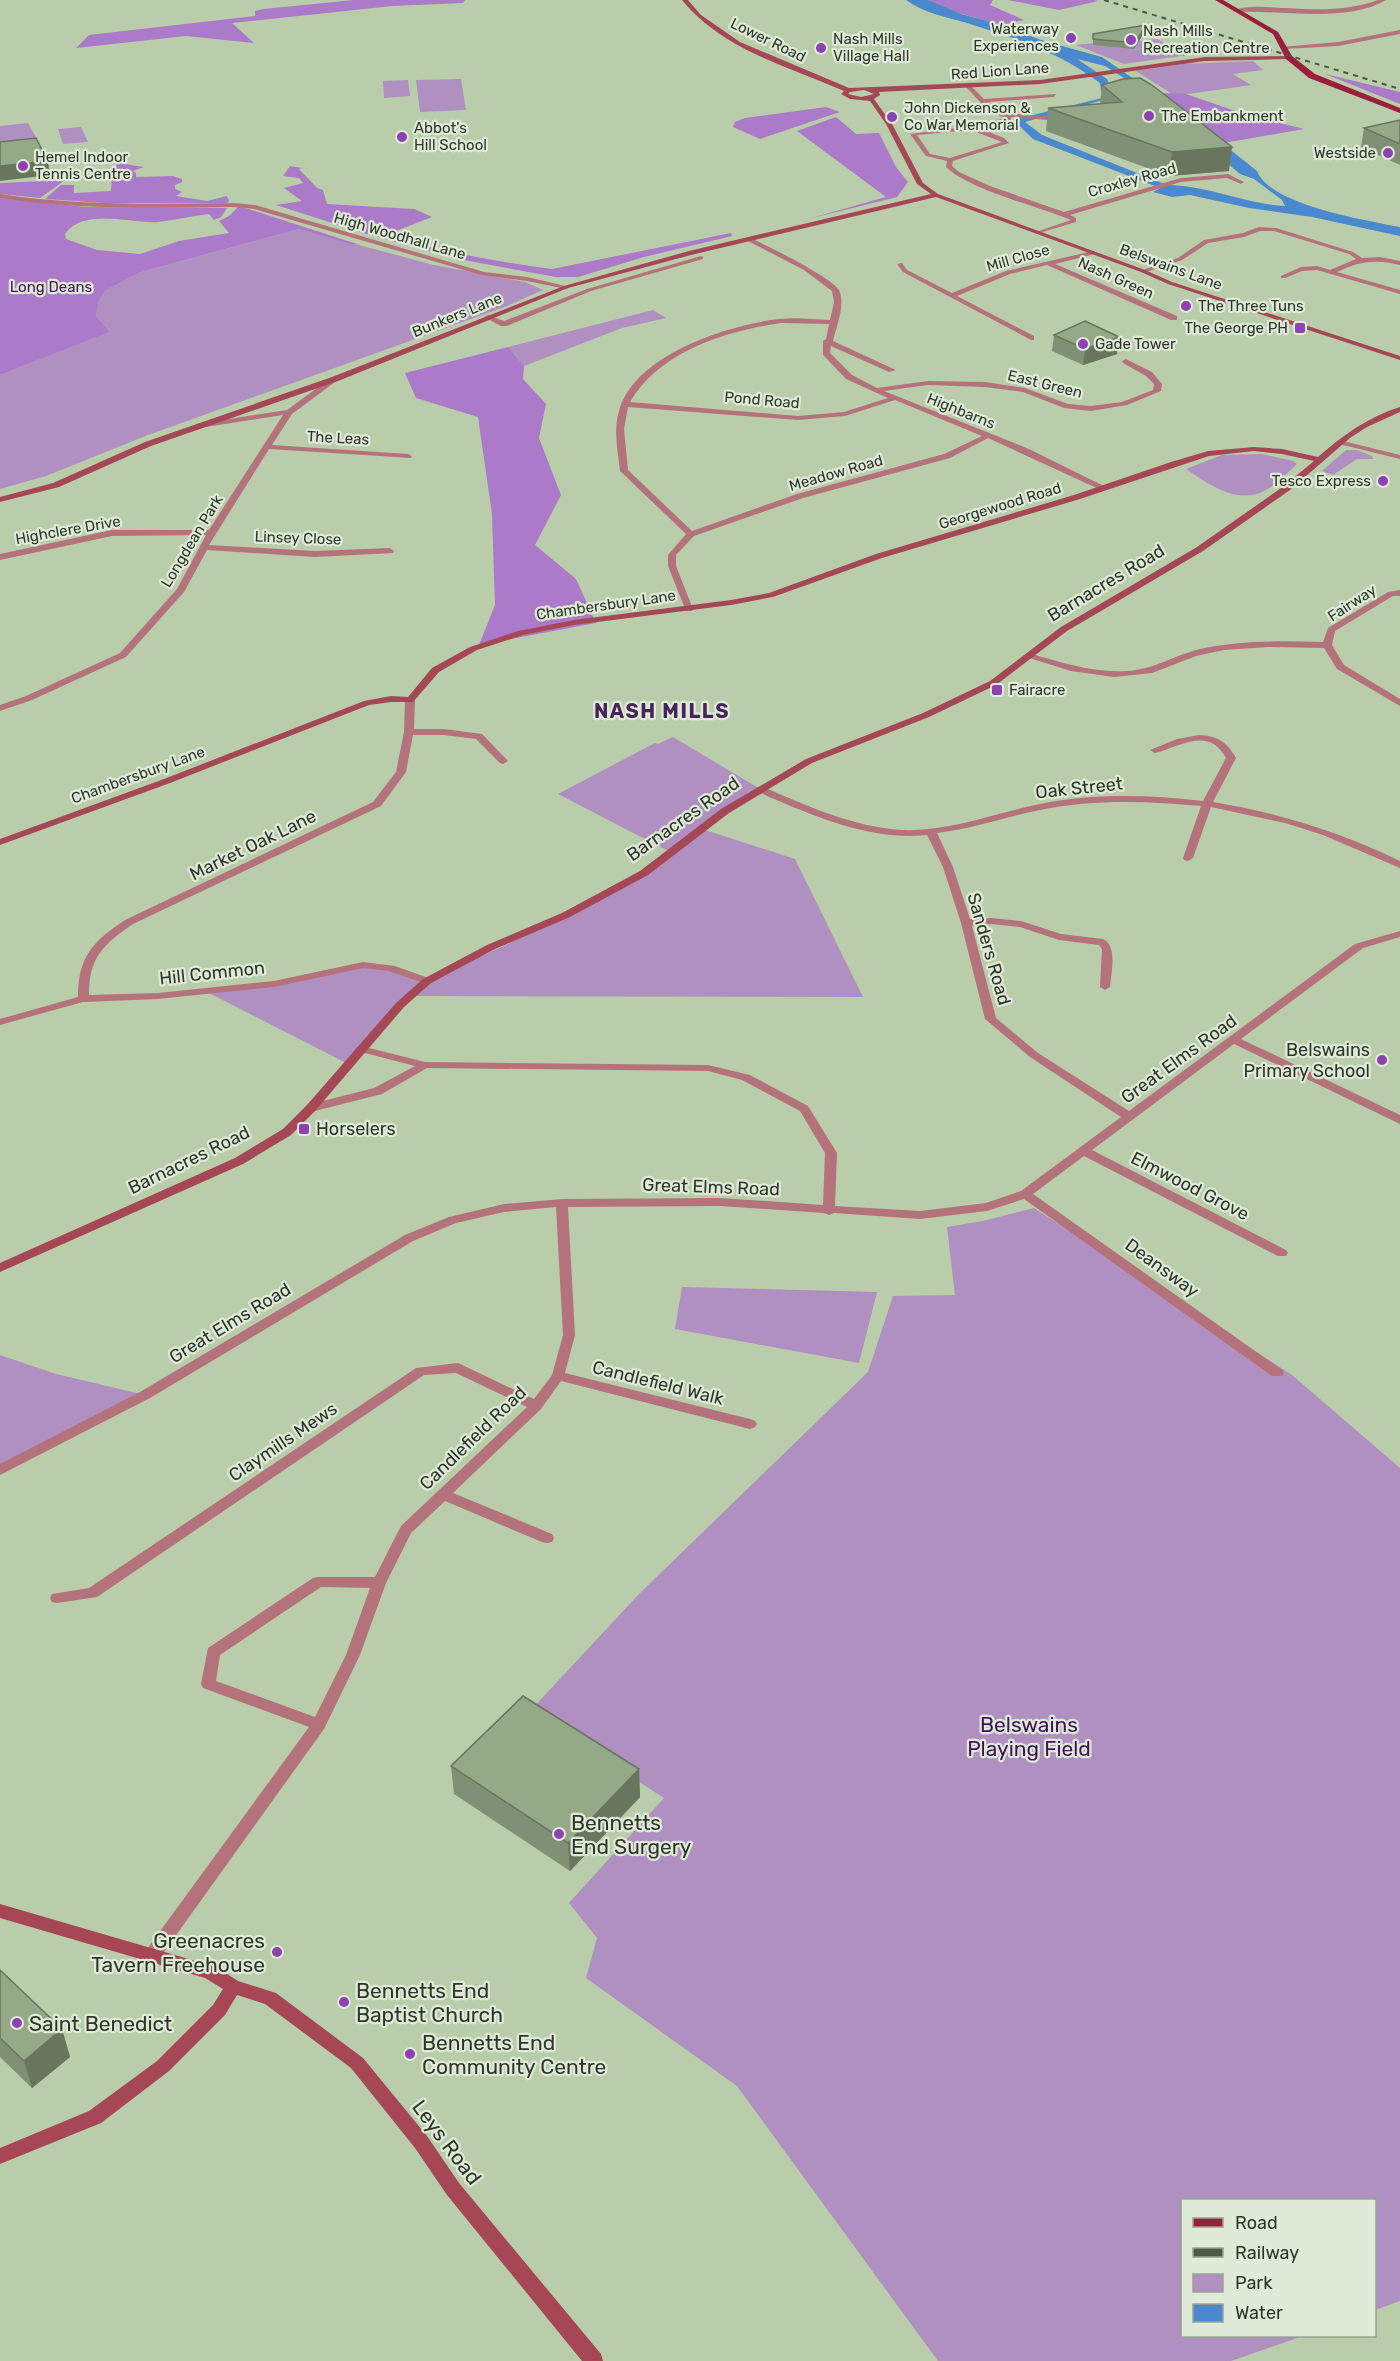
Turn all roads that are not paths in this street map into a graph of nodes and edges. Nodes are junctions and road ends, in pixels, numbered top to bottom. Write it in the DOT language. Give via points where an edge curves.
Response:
graph roads {
  1 [pos="686,0"];
  2 [pos="1218,0"];
  3 [pos="1383,0"];
  4 [pos="1238,10"];
  5 [pos="1400,32"];
  6 [pos="1284,47"];
  7 [pos="1289,57"];
  8 [pos="968,86"];
  9 [pos="848,90"];
  10 [pos="874,90"];
  11 [pos="1054,95"];
  12 [pos="868,98"];
  13 [pos="984,103"];
  14 [pos="950,110"];
  15 [pos="1400,111"];
  16 [pos="1002,115"];
  17 [pos="1064,119"];
  18 [pos="972,128"];
  19 [pos="950,160"];
  20 [pos="1241,182"];
  21 [pos="936,195"];
  22 [pos="0,196"];
  23 [pos="1065,213"];
  24 [pos="1038,233"];
  25 [pos="750,240"];
  26 [pos="1093,253"];
  27 [pos="701,258"];
  28 [pos="1359,258"];
  29 [pos="1048,263"];
  30 [pos="1400,263"];
  31 [pos="900,264"];
  32 [pos="1143,271"];
  33 [pos="1331,272"];
  34 [pos="1283,277"];
  35 [pos="566,287"];
  36 [pos="1400,292"];
  37 [pos="951,296"];
  38 [pos="488,317"];
  39 [pos="1174,318"];
  40 [pos="831,322"];
  41 [pos="1031,338"];
  42 [pos="827,341"];
  43 [pos="1400,358"];
  44 [pos="1126,361"];
  45 [pos="892,370"];
  46 [pos="335,379"];
  47 [pos="876,390"];
  48 [pos="894,398"];
  49 [pos="625,404"];
  50 [pos="1400,409"];
  51 [pos="290,412"];
  52 [pos="198,427"];
  53 [pos="987,436"];
  54 [pos="1342,442"];
  55 [pos="267,447"];
  56 [pos="408,456"];
  57 [pos="1400,457"];
  58 [pos="1320,460"];
  59 [pos="1104,488"];
  60 [pos="0,500"];
  61 [pos="212,532"];
  62 [pos="691,534"];
  63 [pos="204,547"];
  64 [pos="390,551"];
  65 [pos="0,557"];
  66 [pos="1400,593"];
  67 [pos="689,609"];
  68 [pos="1328,645"];
  69 [pos="1028,656"];
  70 [pos="410,700"];
  71 [pos="1400,703"];
  72 [pos="0,708"];
  73 [pos="409,732"];
  74 [pos="1155,750"];
  75 [pos="503,761"];
  76 [pos="760,789"];
  77 [pos="1207,803"];
  78 [pos="931,832"];
  79 [pos="0,842"];
  80 [pos="1188,858"];
  81 [pos="1400,865"];
  82 [pos="966,923"];
  83 [pos="1400,934"];
  84 [pos="427,981"];
  85 [pos="1105,987"];
  86 [pos="83,999"];
  87 [pos="0,1022"];
  88 [pos="1235,1040"];
  89 [pos="361,1049"];
  90 [pos="425,1065"];
  91 [pos="310,1108"];
  92 [pos="1129,1117"];
  93 [pos="1400,1120"];
  94 [pos="1082,1150"];
  95 [pos="1025,1194"];
  96 [pos="562,1203"];
  97 [pos="829,1211"];
  98 [pos="1282,1253"];
  99 [pos="0,1268"];
  100 [pos="1277,1373"];
  101 [pos="558,1376"];
  102 [pos="536,1406"];
  103 [pos="750,1424"];
  104 [pos="0,1470"];
  105 [pos="443,1495"];
  106 [pos="547,1538"];
  107 [pos="379,1583"];
  108 [pos="57,1598"];
  109 [pos="320,1725"];
  110 [pos="0,1911"];
  111 [pos="153,1954"];
  112 [pos="233,1987"];
  113 [pos="0,2156"];
  114 [pos="594,2361"];
  1 -- 9 [label="street, Lower Road" via="715,29 768,58"];
  2 -- 4 [label="main road"];
  3 -- 4 [label="street" via="1309,13 1273,8"];
  4 -- 6 [label="main road" via="1276,33"];
  5 -- 6 [label="street" via="1338,44"];
  6 -- 7 [label="main road"];
  7 -- 8 [label="street, Red Lion Lane" via="1205,59 1041,82"];
  7 -- 15 [label="main road" via="1312,76"];
  8 -- 10 [label="street, Red Lion Lane"];
  8 -- 13 [label="street"];
  9 -- 10 [label="street, Red Lion Lane"];
  9 -- 12 [label="street, Lower Road" via="844,94 847,97"];
  10 -- 12 [label="street" via="877,95"];
  11 -- 13 [label="street"];
  12 -- 21 [label="street" via="889,124 920,184"];
  13 -- 14 [label="street"];
  13 -- 16 [label="street"];
  16 -- 17 [label="street"];
  16 -- 18 [label="street" via="1009,119"];
  18 -- 19 [label="street" via="1006,143"];
  18 -- 19 [label="street" via="913,134 928,154"];
  19 -- 23 [label="street" via="952,170"];
  20 -- 23 [label="street, Croxley Road" via="1228,176 1181,180"];
  21 -- 24 [label="street, Belswains Lane"];
  21 -- 25 [label="street, Bunkers Lane"];
  22 -- 35 [label="street, High Woodhall Lane" via="104,206 255,207 483,274"];
  23 -- 24 [label="street" via="1074,221"];
  24 -- 26 [label="street, Belswains Lane"];
  25 -- 35 [label="street, Bunkers Lane"];
  25 -- 40 [label="street" via="806,269 835,290 838,302"];
  26 -- 29 [label="street, Mill Close"];
  26 -- 32 [label="street, Belswains Lane"];
  27 -- 38 [label="street" via="590,290 504,324"];
  28 -- 30 [label="street"];
  28 -- 32 [label="street" via="1274,229 1259,229 1206,241 1180,259"];
  28 -- 33 [label="street"];
  29 -- 37 [label="street, Mill Close" via="1008,272"];
  29 -- 39 [label="street, Nash Green"];
  31 -- 37 [label="street" via="905,272"];
  32 -- 43 [label="street, Belswains Lane"];
  33 -- 34 [label="street" via="1301,269"];
  33 -- 36 [label="street"];
  35 -- 38 [label="street, Bunkers Lane"];
  37 -- 41 [label="street"];
  38 -- 46 [label="street, Bunkers Lane"];
  40 -- 42 [label="street"];
  40 -- 49 [label="street" via="780,321 718,335 680,352 655,369 633,388"];
  42 -- 45 [label="street"];
  42 -- 47 [label="street, Highbarns" via="826,353 849,377"];
  44 -- 47 [label="street, East Green" via="1149,374 1158,384 1157,392 1110,408 1068,406 1020,389 993,386 921,383"];
  46 -- 51 [label="street, Longdean Park"];
  46 -- 52 [label="street, Bunkers Lane"];
  47 -- 48 [label="street, Highbarns"];
  48 -- 49 [label="street, Pond Road" via="845,414 798,418"];
  48 -- 53 [label="street, Highbarns"];
  49 -- 62 [label="street" via="620,422 624,471"];
  50 -- 54 [label="street, Barnacres Road" via="1364,425"];
  51 -- 52 [label="street, Longdean Park"];
  51 -- 55 [label="street, Longdean Park"];
  52 -- 60 [label="street, Bunkers Lane" via="56,484"];
  53 -- 59 [label="street, Highbarns"];
  53 -- 62 [label="street, Meadow Road" via="947,456 800,496"];
  54 -- 57 [label="street"];
  54 -- 58 [label="street, Barnacres Road"];
  55 -- 56 [label="street, The Leas"];
  55 -- 61 [label="street, Longdean Park"];
  58 -- 59 [label="street, Georgewood Road" via="1245,448 1214,452"];
  58 -- 69 [label="street, Barnacres Road" via="1297,482 1200,549 1064,629"];
  59 -- 67 [label="street, Georgewood Road" via="878,556 790,589"];
  61 -- 63 [label="street, Longdean Park"];
  61 -- 65 [label="street, Highclere Drive" via="112,533"];
  62 -- 67 [label="street, Chambersbury Lane" via="672,555 672,566"];
  63 -- 64 [label="street, Linsey Close" via="315,554"];
  63 -- 72 [label="street, Longdean Park" via="181,590 123,655"];
  66 -- 68 [label="street, Fairway" via="1391,594 1331,630"];
  67 -- 70 [label="street, Chambersbury Lane" via="519,633 467,652 430,673"];
  68 -- 69 [label="street" via="1252,644 1206,650 1145,672 1117,674 1081,672"];
  68 -- 71 [label="street" via="1340,667"];
  69 -- 76 [label="street, Barnacres Road" via="993,683 926,715 809,761"];
  70 -- 73 [label="street, Market Oak Lane"];
  70 -- 79 [label="street, Chambersbury Lane" via="367,703"];
  73 -- 75 [label="street" via="479,736"];
  73 -- 86 [label="street, Market Oak Lane" via="401,772 377,804 129,922 94,950 85,966"];
  74 -- 77 [label="street" via="1188,738 1223,745 1231,758"];
  76 -- 78 [label="street, Oak Street" via="834,820 886,832"];
  76 -- 84 [label="street, Barnacres Road" via="644,873"];
  77 -- 78 [label="street, Oak Street" via="1149,799 1090,801 1041,807"];
  77 -- 80 [label="street"];
  77 -- 81 [label="street, Oak Street" via="1302,823"];
  78 -- 82 [label="street, Sanders Road" via="948,867"];
  82 -- 85 [label="street" via="1021,924 1059,937 1103,942 1107,949"];
  82 -- 92 [label="street, Sanders Road" via="991,1019 1034,1055"];
  83 -- 88 [label="street, Great Elms Road" via="1359,946"];
  84 -- 86 [label="street, Hill Common" via="391,968 363,965 274,984"];
  84 -- 89 [label="street, Barnacres Road"];
  86 -- 87 [label="street, Hill Common"];
  88 -- 92 [label="street, Great Elms Road"];
  88 -- 93 [label="street"];
  89 -- 90 [label="street"];
  89 -- 91 [label="street, Barnacres Road"];
  90 -- 91 [label="street" via="378,1091"];
  90 -- 97 [label="street" via="708,1068 746,1077 804,1108 831,1153"];
  91 -- 99 [label="street, Barnacres Road" via="287,1131 239,1161"];
  92 -- 94 [label="street, Great Elms Road"];
  94 -- 95 [label="street, Great Elms Road"];
  94 -- 98 [label="street, Elmwood Grove"];
  95 -- 97 [label="street, Great Elms Road" via="987,1207 920,1215"];
  95 -- 100 [label="street, Deansway"];
  96 -- 97 [label="street, Great Elms Road" via="720,1202"];
  96 -- 101 [label="street, Candlefield Road" via="569,1335"];
  96 -- 104 [label="street, Great Elms Road" via="504,1208 453,1220 409,1238 145,1395"];
  101 -- 102 [label="street, Candlefield Road"];
  101 -- 103 [label="street, Candlefield Walk"];
  102 -- 105 [label="street, Candlefield Road"];
  102 -- 108 [label="street, Claymills Mews" via="458,1368 421,1371 92,1593"];
  105 -- 106 [label="street"];
  105 -- 107 [label="street, Candlefield Road" via="406,1530"];
  107 -- 109 [label="street, Candlefield Road" via="353,1655"];
  107 -- 109 [label="street" via="318,1582 213,1652 208,1684"];
  109 -- 111 [label="street, Candlefield Road"];
  110 -- 111 [label="street"];
  111 -- 112 [label="street" via="210,1972"];
  112 -- 113 [label="street" via="219,2010 163,2066 95,2116"];
  112 -- 114 [label="street, Leys Road" via="270,1998 357,2063 421,2142 453,2189"];
}
